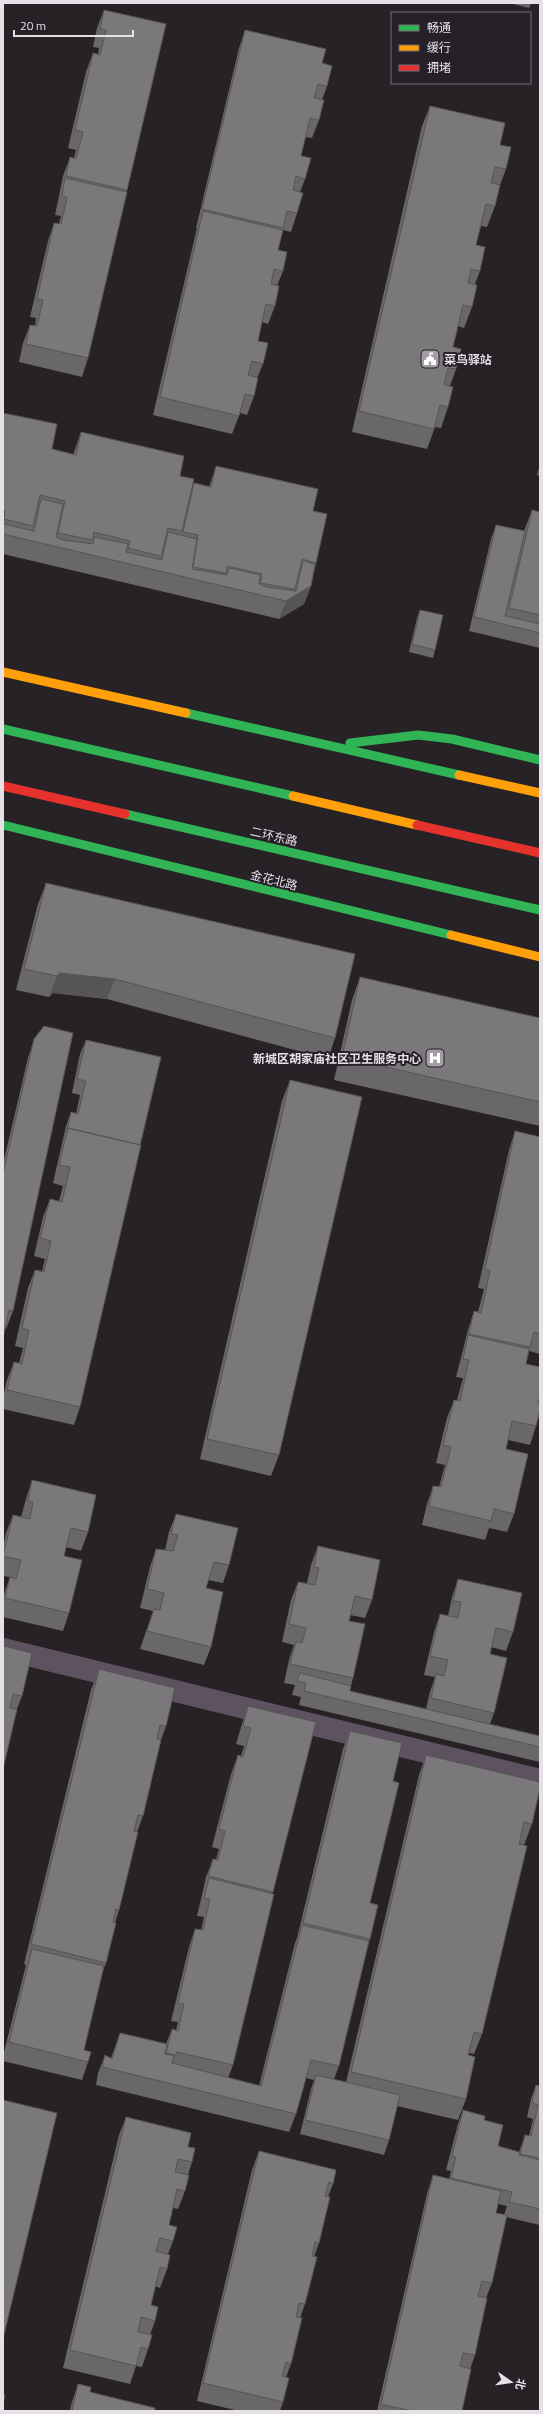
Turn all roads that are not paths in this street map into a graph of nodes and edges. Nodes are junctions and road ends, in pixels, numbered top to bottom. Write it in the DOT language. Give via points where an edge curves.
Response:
graph roads {
  1 [pos="3,672"];
  2 [pos="3,729"];
  3 [pos="302,740"];
  4 [pos="540,760"];
  5 [pos="3,786"];
  6 [pos="540,793"];
  7 [pos="3,825"];
  8 [pos="540,853"];
  9 [pos="540,910"];
  10 [pos="540,957"];
  11 [pos="3,1649"];
  12 [pos="540,1780"];
  1 -- 3 [label="main road"];
  2 -- 8 [label="main road"];
  3 -- 4 [label="main road" via="351,744 418,735 452,739"];
  3 -- 6 [label="main road"];
  5 -- 9 [label="main road, 二环东路"];
  7 -- 10 [label="main road, 金花北路"];
  11 -- 12 [label="street"];
}
